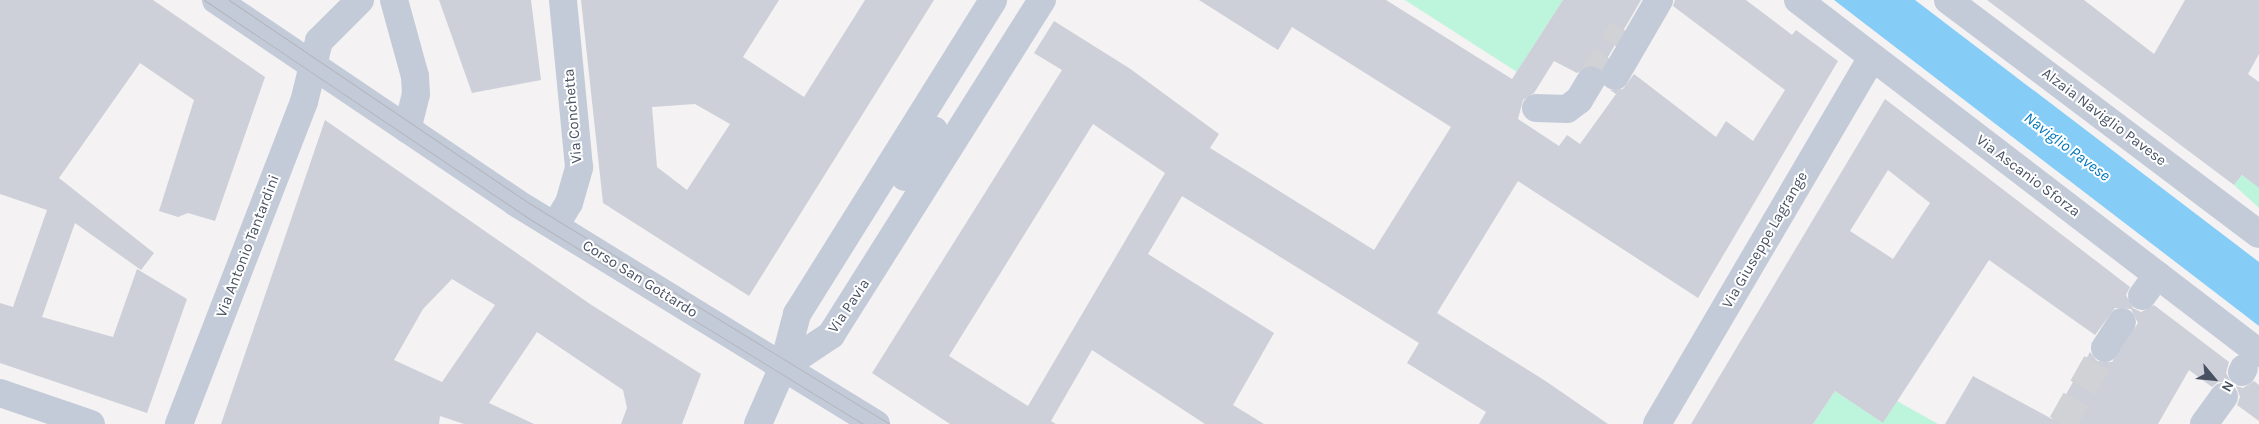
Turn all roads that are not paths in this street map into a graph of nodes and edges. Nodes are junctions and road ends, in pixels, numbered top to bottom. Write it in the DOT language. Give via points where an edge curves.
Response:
graph roads {
  1 [pos="216,0"];
  2 [pos="360,0"];
  3 [pos="394,0"];
  4 [pos="563,0"];
  5 [pos="993,0"];
  6 [pos="1042,0"];
  7 [pos="1642,0"];
  8 [pos="1659,0"];
  9 [pos="1798,0"];
  10 [pos="1948,0"];
  11 [pos="1623,29"];
  12 [pos="1872,57"];
  13 [pos="314,67"];
  14 [pos="949,71"];
  15 [pos="1536,108"];
  16 [pos="407,129"];
  17 [pos="905,177"];
  18 [pos="859,214"];
  19 [pos="555,226"];
  20 [pos="2259,234"];
  21 [pos="894,236"];
  22 [pos="2122,322"];
  23 [pos="2105,348"];
  24 [pos="2248,364"];
  25 [pos="783,367"];
  26 [pos="0,393"];
  27 [pos="2224,396"];
  28 [pos="91,424"];
  29 [pos="180,424"];
  30 [pos="758,424"];
  31 [pos="876,424"];
  32 [pos="1657,424"];
  33 [pos="2204,424"];
  1 -- 13 [label="street, Corso San Gottardo"];
  2 -- 13 [label="street, Via Antonio Tantardini" via="319,41"];
  3 -- 16 [label="street" via="415,76 416,94"];
  4 -- 19 [label="street, Via Conchetta" via="579,167 568,203"];
  5 -- 14 [label="street"];
  6 -- 21 [label="street, Via Pavia"];
  7 -- 11 [label="street"];
  8 -- 15 [label="street" via="1603,78 1579,100 1567,109"];
  9 -- 12 [label="street, Via Ascanio Sforza"];
  10 -- 20 [label="street, Alzaia Naviglio Pavese"];
  12 -- 24 [label="street, Via Ascanio Sforza"];
  12 -- 32 [label="street, Via Giuseppe Lagrange"];
  13 -- 16 [label="street, Corso San Gottardo"];
  13 -- 29 [label="street, Via Antonio Tantardini"];
  14 -- 17 [label="street" via="951,103"];
  14 -- 18 [label="street"];
  16 -- 19 [label="street, Corso San Gottardo"];
  18 -- 21 [label="street"];
  18 -- 25 [label="street" via="797,314"];
  19 -- 25 [label="street, Corso San Gottardo"];
  21 -- 25 [label="street, Via Pavia" via="831,335"];
  22 -- 23 [label="street"];
  25 -- 30 [label="street"];
  25 -- 31 [label="street, Corso San Gottardo"];
  26 -- 28 [label="street"];
  27 -- 33 [label="street"];
}
